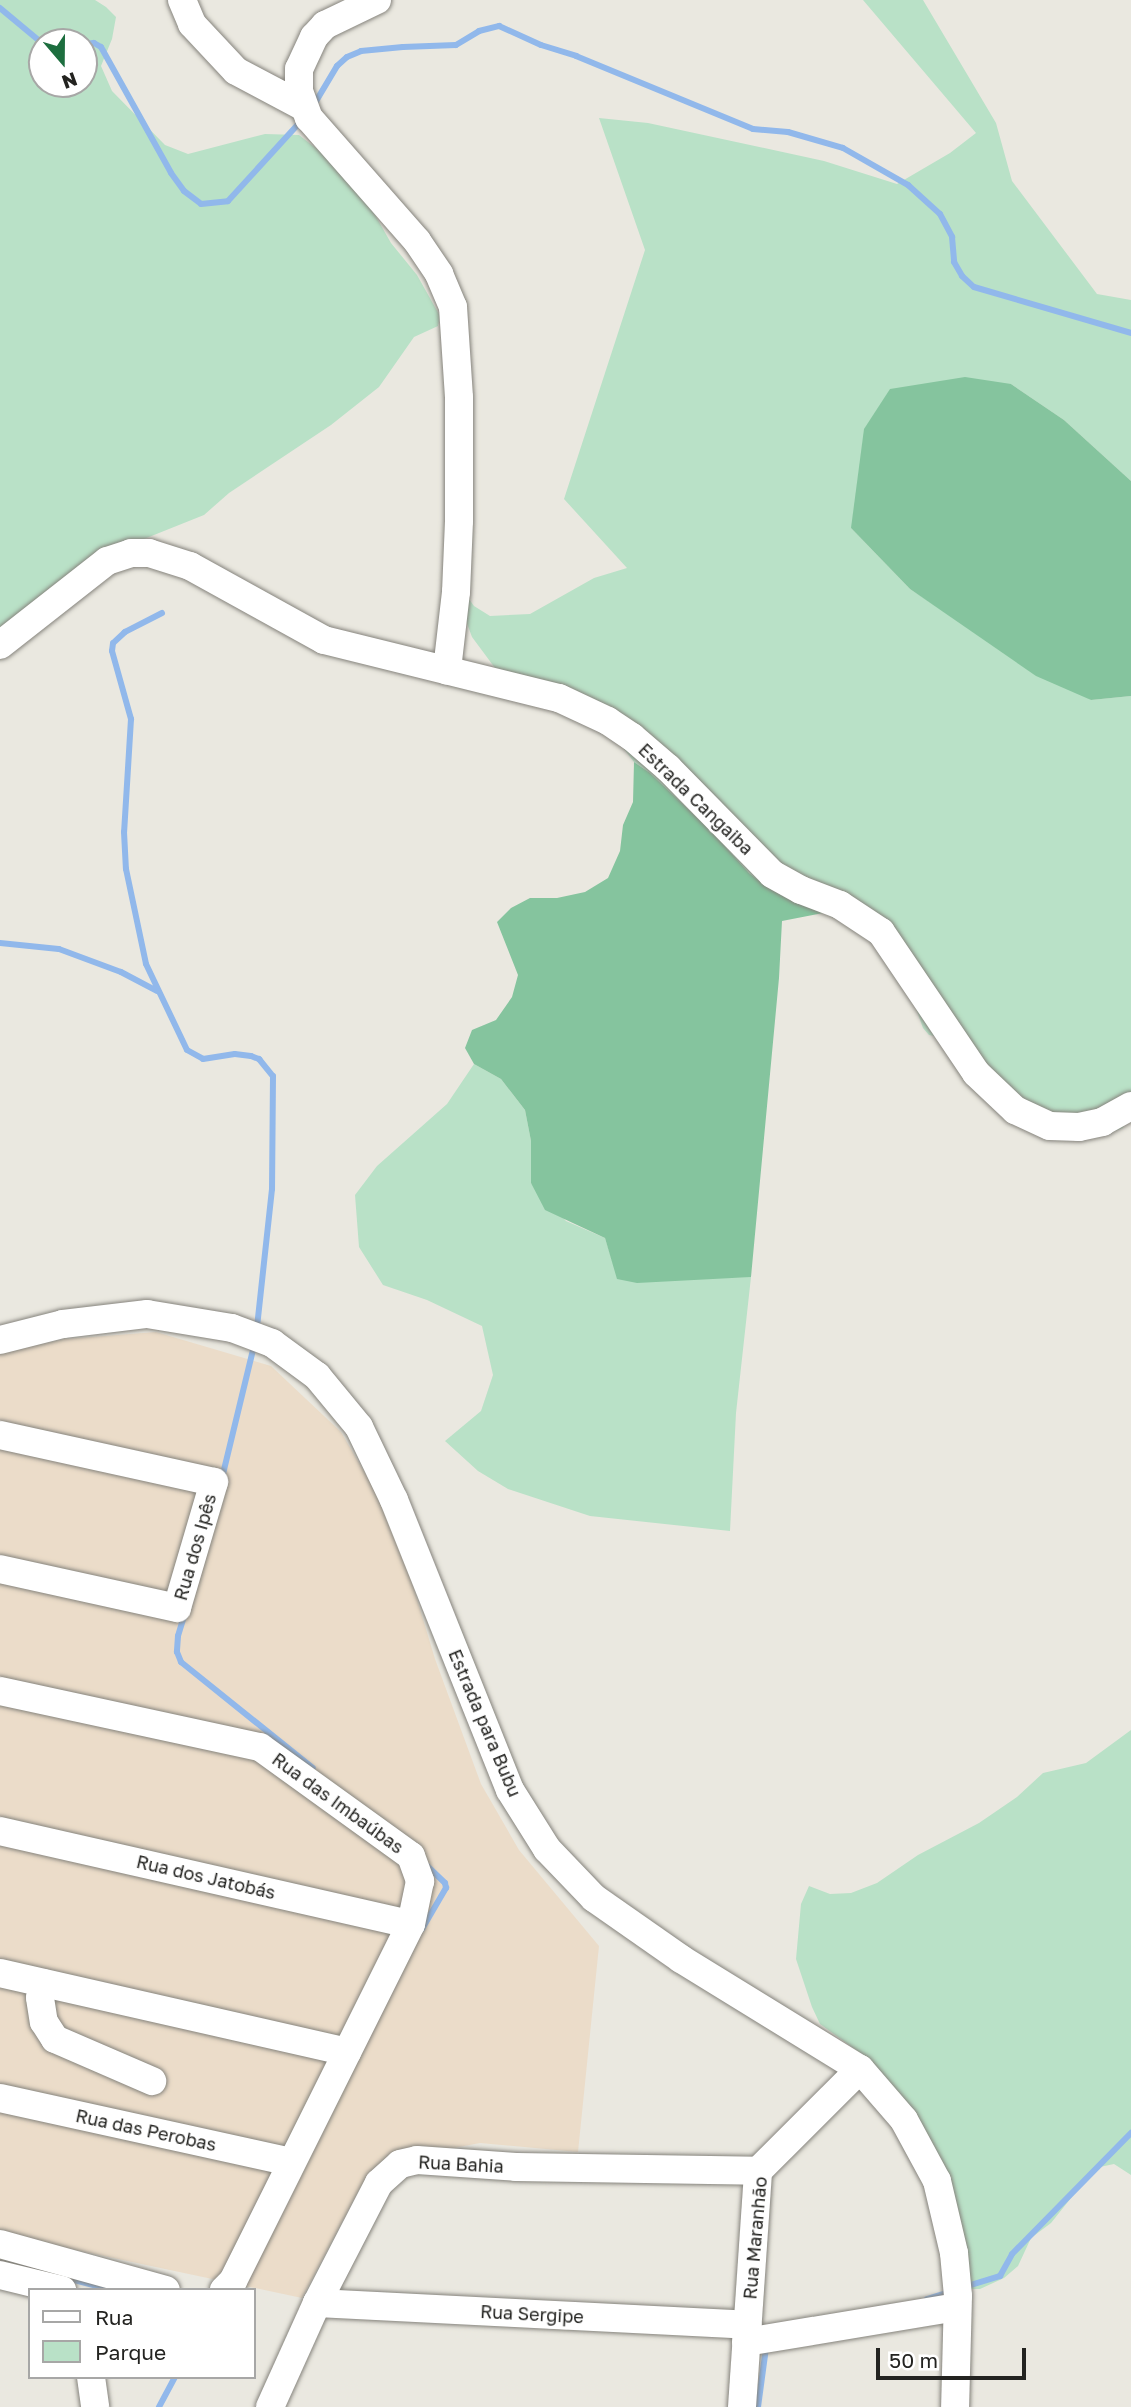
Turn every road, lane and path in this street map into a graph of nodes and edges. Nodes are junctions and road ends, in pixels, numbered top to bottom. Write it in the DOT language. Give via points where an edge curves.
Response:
graph roads {
  1 [pos="182,0"];
  2 [pos="377,0"];
  3 [pos="302,106"];
  4 [pos="0,645"];
  5 [pos="447,670"];
  6 [pos="1131,1106"];
  7 [pos="0,1340"];
  8 [pos="0,1435"];
  9 [pos="0,1569"];
  10 [pos="0,1691"];
  11 [pos="0,1831"];
  12 [pos="411,1924"];
  13 [pos="0,1973"];
  14 [pos="43,1983"];
  15 [pos="347,2052"];
  16 [pos="860,2069"];
  17 [pos="152,2081"];
  18 [pos="0,2098"];
  19 [pos="291,2162"];
  20 [pos="758,2171"];
  21 [pos="0,2244"];
  22 [pos="0,2275"];
  23 [pos="54,2288"];
  24 [pos="159,2288"];
  25 [pos="226,2288"];
  26 [pos="317,2303"];
  27 [pos="957,2307"];
  28 [pos="747,2334"];
  29 [pos="91,2379"];
  30 [pos="95,2407"];
  31 [pos="270,2407"];
  32 [pos="742,2407"];
  33 [pos="955,2407"];
  1 -- 3 [label="street" via="192,24 236,71"];
  2 -- 3 [label="street" via="325,25 314,37 299,69"];
  3 -- 5 [label="street" via="417,241 439,274 453,307 459,521"];
  4 -- 5 [label="street, Estrada Cangaiba" via="107,561 149,553 190,566 324,640"];
  5 -- 6 [label="street, Estrada Cangaiba" via="559,698 632,737 772,874 840,905 881,932 976,1073 1015,1110 1039,1123 1071,1127 1102,1122"];
  7 -- 16 [label="street, Estrada para Bubu" via="63,1324 147,1314 232,1328 272,1343 317,1376 359,1427 394,1500 510,1790 547,1849 594,1898 670,1952"];
  8 -- 9 [label="street, Rua dos Ipês" via="214,1482 177,1608"];
  10 -- 12 [label="street, Rua das Imbaúbas" via="260,1747 411,1856 420,1881"];
  11 -- 12 [label="street, Rua dos Jatobás"];
  12 -- 15 [label="street, Rua das Imbaúbas"];
  13 -- 14 [label="street"];
  14 -- 15 [label="street"];
  14 -- 17 [label="street" via="44,2022 55,2039"];
  15 -- 19 [label="street, Rua das Imbaúbas"];
  16 -- 20 [label="street, Rua Maranhão"];
  16 -- 27 [label="street, Estrada para Bubu" via="904,2120 937,2181 954,2253"];
  18 -- 19 [label="street, Rua das Perobas"];
  19 -- 25 [label="street, Rua das Imbaúbas"];
  20 -- 26 [label="street, Rua Bahia" via="516,2167 417,2160 400,2164 379,2183"];
  20 -- 28 [label="street, Rua Maranhão"];
  21 -- 24 [label="street"];
  22 -- 23 [label="street"];
  26 -- 28 [label="street, Rua Sergipe"];
  26 -- 31 [label="street, Rua Bahia"];
  27 -- 28 [label="street, Rua Sergipe"];
  27 -- 33 [label="street, Estrada para Bubu"];
  28 -- 32 [label="street, Rua Maranhão"];
  29 -- 30 [label="street"];
}
